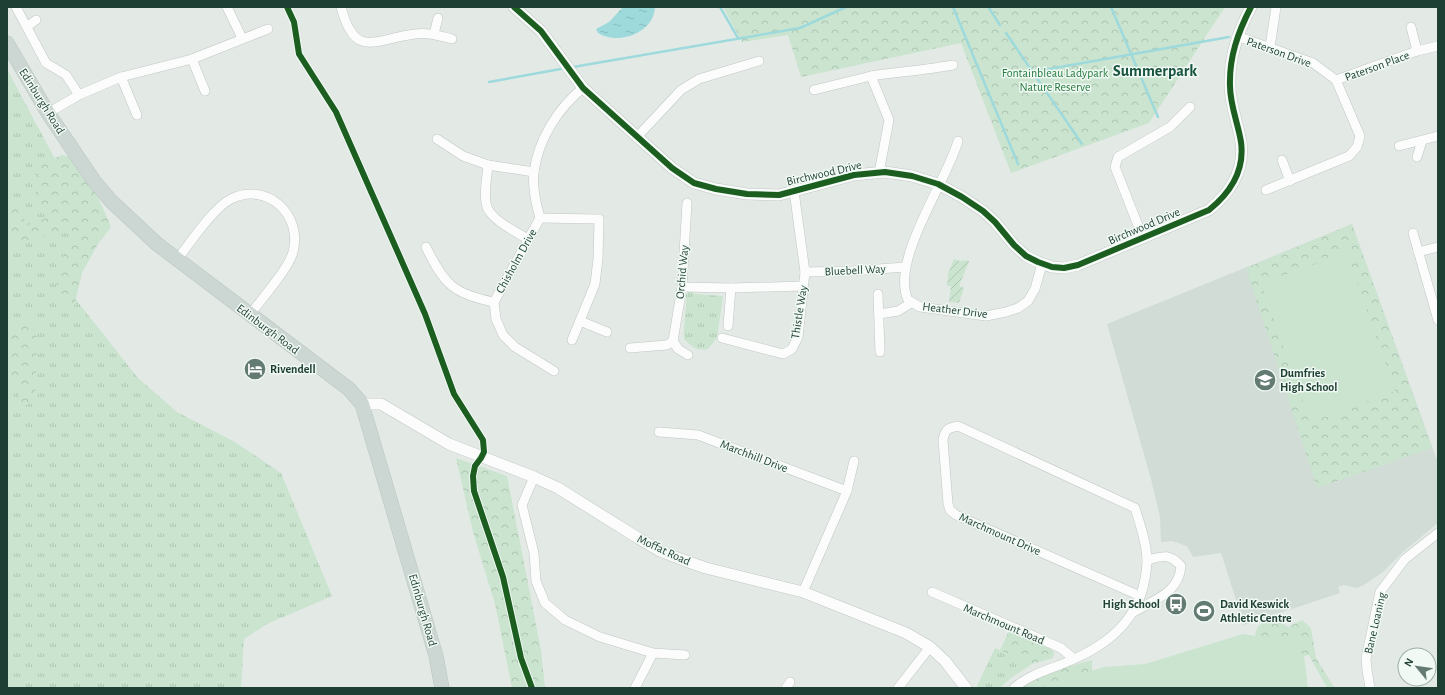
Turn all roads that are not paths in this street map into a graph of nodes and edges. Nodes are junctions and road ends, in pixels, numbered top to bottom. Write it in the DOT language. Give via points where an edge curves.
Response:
graph roads {
  1 [pos="16,7"];
  2 [pos="227,7"];
  3 [pos="341,7"];
  4 [pos="1251,7"];
  5 [pos="1276,7"];
  6 [pos="517,9"];
  7 [pos="438,18"];
  8 [pos="36,20"];
  9 [pos="28,26"];
  10 [pos="1411,27"];
  11 [pos="268,29"];
  12 [pos="434,34"];
  13 [pos="1237,36"];
  14 [pos="242,38"];
  15 [pos="452,39"];
  16 [pos="7,43"];
  17 [pos="1438,46"];
  18 [pos="1270,47"];
  19 [pos="1417,51"];
  20 [pos="192,59"];
  21 [pos="759,61"];
  22 [pos="953,65"];
  23 [pos="871,76"];
  24 [pos="121,78"];
  25 [pos="1336,80"];
  26 [pos="583,88"];
  27 [pos="814,90"];
  28 [pos="205,91"];
  29 [pos="79,95"];
  30 [pos="1190,107"];
  31 [pos="48,113"];
  32 [pos="137,115"];
  33 [pos="1438,136"];
  34 [pos="637,137"];
  35 [pos="436,140"];
  36 [pos="958,141"];
  37 [pos="1422,142"];
  38 [pos="1399,146"];
  39 [pos="1417,157"];
  40 [pos="1282,160"];
  41 [pos="488,165"];
  42 [pos="534,172"];
  43 [pos="879,173"];
  44 [pos="1290,181"];
  45 [pos="938,184"];
  46 [pos="1266,190"];
  47 [pos="794,191"];
  48 [pos="687,203"];
  49 [pos="540,218"];
  50 [pos="1413,233"];
  51 [pos="1143,238"];
  52 [pos="528,239"];
  53 [pos="426,247"];
  54 [pos="1438,247"];
  55 [pos="1418,252"];
  56 [pos="177,260"];
  57 [pos="1042,264"];
  58 [pos="905,267"];
  59 [pos="805,272"];
  60 [pos="682,286"];
  61 [pos="804,286"];
  62 [pos="730,288"];
  63 [pos="878,294"];
  64 [pos="494,302"];
  65 [pos="911,303"];
  66 [pos="879,314"];
  67 [pos="250,315"];
  68 [pos="1438,320"];
  69 [pos="580,321"];
  70 [pos="728,326"];
  71 [pos="607,332"];
  72 [pos="722,338"];
  73 [pos="572,340"];
  74 [pos="673,341"];
  75 [pos="630,348"];
  76 [pos="880,352"];
  77 [pos="688,355"];
  78 [pos="554,371"];
  79 [pos="362,404"];
  80 [pos="659,432"];
  81 [pos="854,461"];
  82 [pos="534,477"];
  83 [pos="847,490"];
  84 [pos="1438,533"];
  85 [pos="1147,560"];
  86 [pos="803,592"];
  87 [pos="932,592"];
  88 [pos="1140,596"];
  89 [pos="1134,612"];
  90 [pos="930,647"];
  91 [pos="653,653"];
  92 [pos="685,655"];
  93 [pos="1074,659"];
  94 [pos="442,688"];
  95 [pos="635,688"];
  96 [pos="898,688"];
  97 [pos="966,688"];
  98 [pos="1014,688"];
  99 [pos="1370,688"];
  1 -- 9 [label="street"];
  2 -- 14 [label="street"];
  3 -- 12 [label="street" via="346,26 354,37 368,44 416,34"];
  4 -- 13 [label="street, Birchwood Drive"];
  5 -- 18 [label="street"];
  6 -- 26 [label="street, Birchwood Drive" via="541,31"];
  7 -- 12 [label="street"];
  8 -- 9 [label="street"];
  9 -- 29 [label="street" via="46,62 66,75"];
  10 -- 19 [label="street, Paterson Place"];
  11 -- 14 [label="street"];
  12 -- 15 [label="street"];
  13 -- 18 [label="street, Paterson Drive"];
  13 -- 51 [label="street, Birchwood Drive" via="1230,86 1235,122 1241,141 1242,157 1238,174 1226,194 1209,210"];
  14 -- 20 [label="street"];
  16 -- 31 [label="main road, Edinburgh Road"];
  17 -- 19 [label="street, Paterson Place"];
  18 -- 25 [label="street, Paterson Drive" via="1313,63"];
  19 -- 25 [label="street, Paterson Place"];
  20 -- 24 [label="street"];
  20 -- 28 [label="street"];
  21 -- 34 [label="street" via="700,79 681,90"];
  22 -- 23 [label="street" via="924,71"];
  23 -- 27 [label="street"];
  23 -- 43 [label="street" via="889,120"];
  24 -- 29 [label="street"];
  24 -- 32 [label="street"];
  25 -- 44 [label="street" via="1360,136 1357,147 1349,156"];
  26 -- 34 [label="street, Birchwood Drive"];
  26 -- 42 [label="street" via="560,112 544,137"];
  29 -- 31 [label="street"];
  30 -- 51 [label="street" via="1170,127 1118,157 1115,168"];
  31 -- 56 [label="main road, Edinburgh Road" via="94,181 111,201"];
  33 -- 37 [label="street"];
  34 -- 47 [label="street, Birchwood Drive" via="672,168 694,183 747,194 779,194"];
  35 -- 41 [label="street" via="463,156"];
  36 -- 45 [label="street, Heather Drive" via="953,157"];
  37 -- 38 [label="street"];
  37 -- 39 [label="street"];
  40 -- 44 [label="street"];
  41 -- 42 [label="street"];
  41 -- 52 [label="street" via="488,210 492,216"];
  42 -- 49 [label="street" via="535,200"];
  43 -- 45 [label="street, Birchwood Drive" via="912,176"];
  43 -- 47 [label="street, Birchwood Drive" via="854,174"];
  44 -- 46 [label="street"];
  45 -- 57 [label="street, Birchwood Drive" via="983,211 1026,256"];
  45 -- 58 [label="street, Heather Drive"];
  47 -- 59 [label="street, Thistle Way"];
  48 -- 60 [label="street, Orchid Way"];
  49 -- 52 [label="street, Chisholm Drive"];
  49 -- 69 [label="street" via="599,219 598,259 594,284"];
  50 -- 55 [label="street"];
  51 -- 57 [label="street, Birchwood Drive" via="1078,266 1064,268"];
  52 -- 64 [label="street, Chisholm Drive"];
  53 -- 64 [label="street" via="438,272 447,283 473,298"];
  54 -- 55 [label="street"];
  55 -- 68 [label="street"];
  56 -- 67 [label="main road, Edinburgh Road"];
  56 -- 67 [label="street" via="217,209 230,199 243,194 253,194 276,202 286,211 293,225 296,237 293,253"];
  57 -- 65 [label="street, Heather Drive" via="1028,301 1006,312 986,316 920,307"];
  58 -- 59 [label="street, Bluebell Way"];
  58 -- 65 [label="street, Heather Drive" via="906,295"];
  59 -- 61 [label="street, Thistle Way"];
  60 -- 62 [label="street"];
  60 -- 74 [label="street, Orchid Way"];
  61 -- 62 [label="street"];
  61 -- 72 [label="street, Thistle Way" via="798,337 792,349 783,354"];
  62 -- 70 [label="street"];
  63 -- 66 [label="street"];
  64 -- 78 [label="street, Chisholm Drive" via="496,319 502,335 515,348"];
  65 -- 66 [label="street, Heather Drive" via="898,311"];
  66 -- 76 [label="street"];
  67 -- 79 [label="main road, Edinburgh Road" via="349,389"];
  69 -- 71 [label="street"];
  69 -- 73 [label="street"];
  74 -- 75 [label="street" via="667,345"];
  74 -- 77 [label="street" via="678,349"];
  79 -- 82 [label="street, Moffat Road" via="381,404 454,447"];
  79 -- 94 [label="main road, Edinburgh Road" via="436,656"];
  80 -- 83 [label="street, Marchhill Drive" via="698,435"];
  81 -- 83 [label="street"];
  82 -- 86 [label="street, Moffat Road" via="558,488 660,551 706,568"];
  82 -- 91 [label="street" via="522,505 534,553 536,581 545,603 565,620 600,637"];
  83 -- 86 [label="street"];
  84 -- 99 [label="street, Bane Loaning" via="1405,559 1380,592 1369,641 1366,670"];
  85 -- 88 [label="street"];
  85 -- 88 [label="street, Marchmount Drive" via="1135,508 958,426 944,432 950,510 956,515"];
  85 -- 89 [label="street" via="1163,556 1174,558 1181,566 1180,577 1174,588"];
  86 -- 90 [label="street, Moffat Road" via="906,633"];
  87 -- 93 [label="street, Marchmount Road" via="1061,648"];
  88 -- 89 [label="street"];
  89 -- 93 [label="street" via="1106,641"];
  90 -- 96 [label="street"];
  90 -- 97 [label="street, Moffat Road" via="945,661"];
  91 -- 92 [label="street"];
  91 -- 95 [label="street"];
  93 -- 98 [label="street" via="1025,679"];
}
